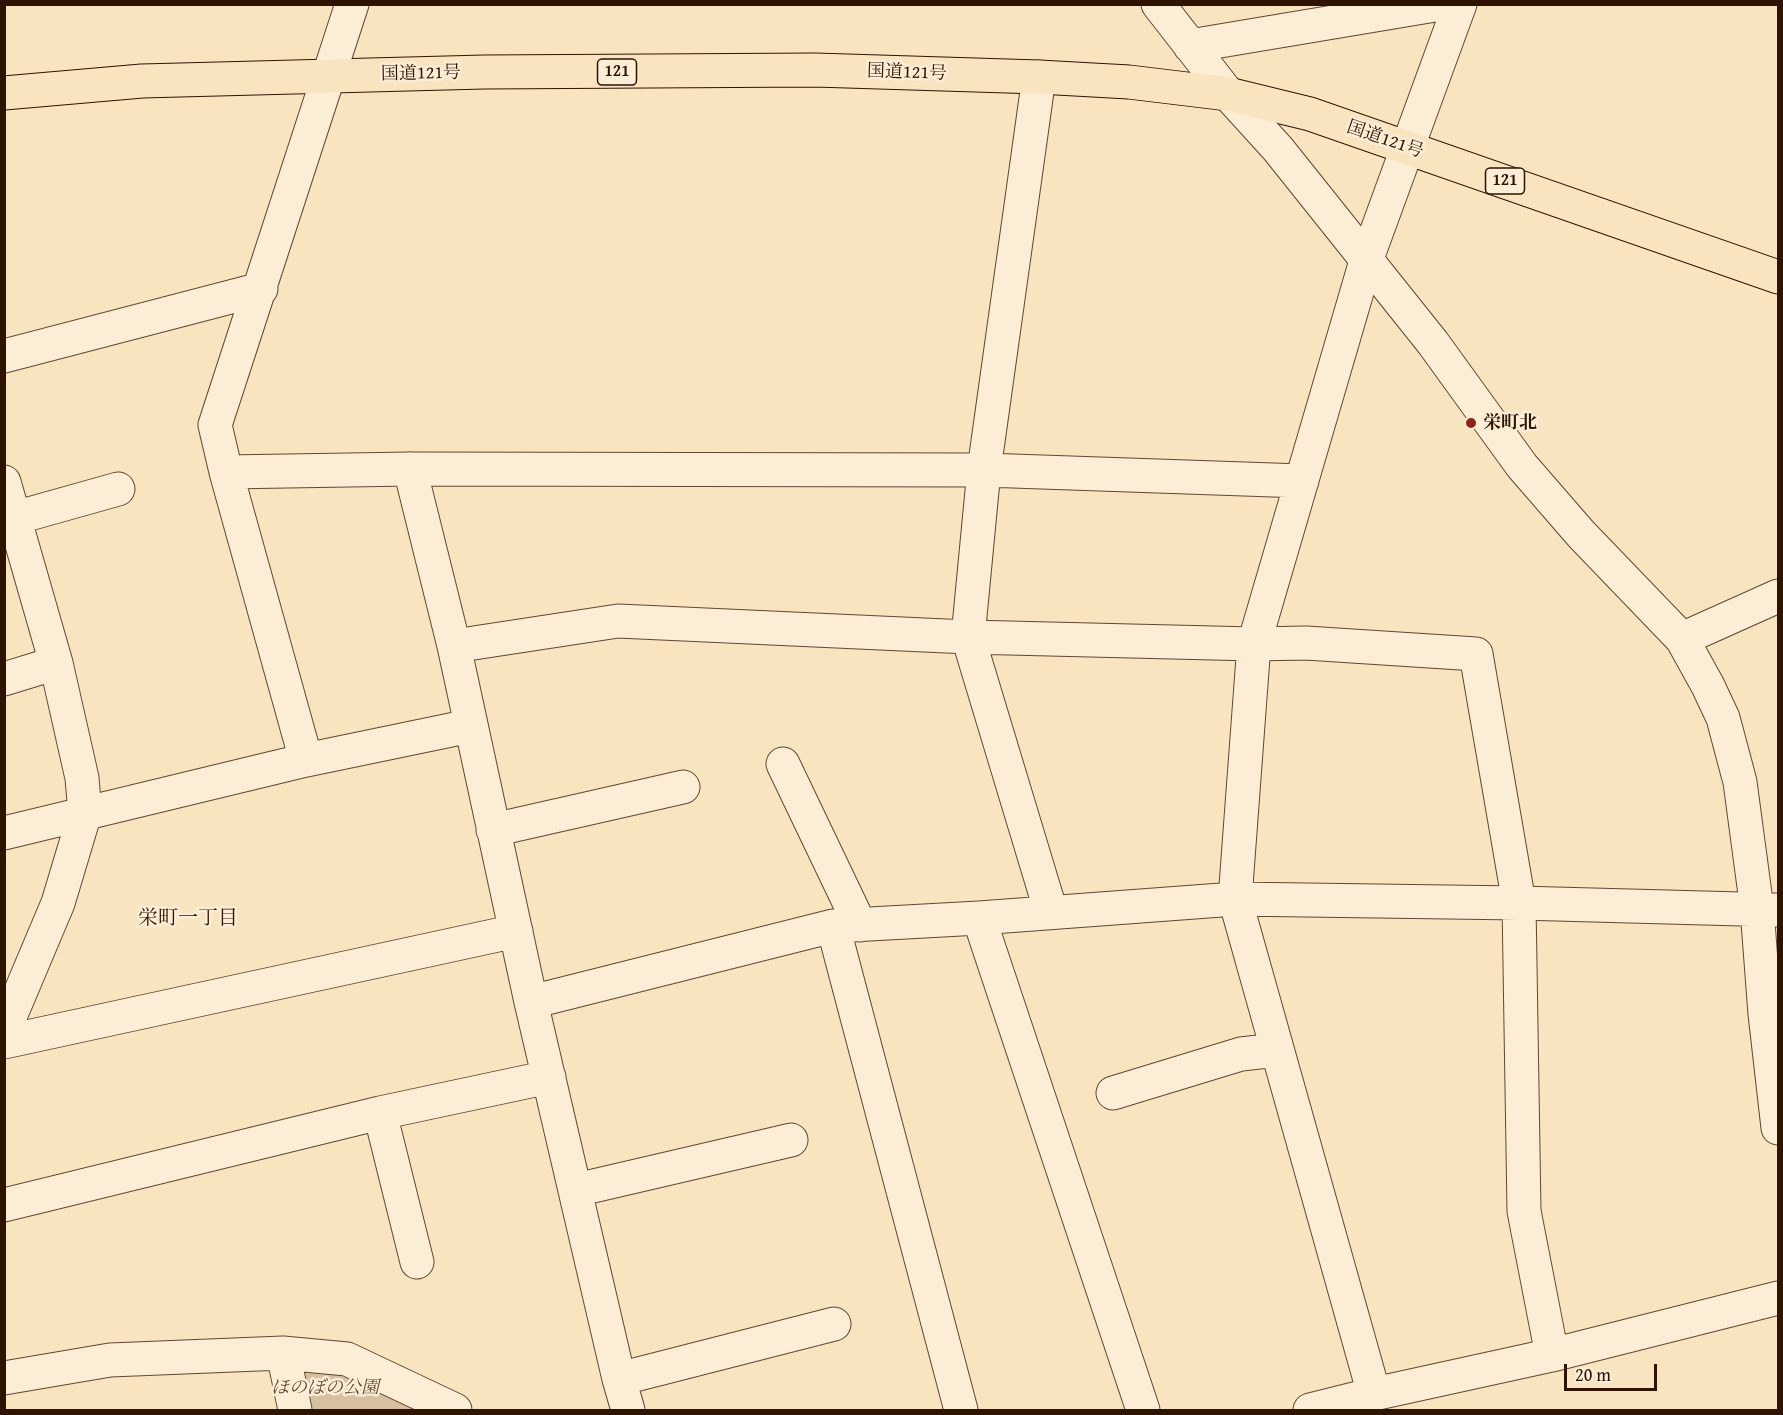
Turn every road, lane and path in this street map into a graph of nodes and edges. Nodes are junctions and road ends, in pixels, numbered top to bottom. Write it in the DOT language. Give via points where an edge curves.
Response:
graph roads {
  1 [pos="352,4"];
  2 [pos="1158,4"];
  3 [pos="1441,4"];
  4 [pos="1460,4"];
  5 [pos="1190,46"];
  6 [pos="330,76"];
  7 [pos="1039,77"];
  8 [pos="4,93"];
  9 [pos="1228,94"];
  10 [pos="1406,147"];
  11 [pos="1366,261"];
  12 [pos="1779,277"];
  13 [pos="261,289"];
  14 [pos="4,356"];
  15 [pos="410,469"];
  16 [pos="984,470"];
  17 [pos="226,472"];
  18 [pos="4,482"];
  19 [pos="1302,482"];
  20 [pos="118,489"];
  21 [pos="9,520"];
  22 [pos="1779,596"];
  23 [pos="968,637"];
  24 [pos="1682,639"];
  25 [pos="1254,644"];
  26 [pos="454,646"];
  27 [pos="56,663"];
  28 [pos="4,679"];
  29 [pos="470,726"];
  30 [pos="306,760"];
  31 [pos="783,764"];
  32 [pos="683,787"];
  33 [pos="85,813"];
  34 [pos="493,830"];
  35 [pos="4,832"];
  36 [pos="1235,899"];
  37 [pos="1519,903"];
  38 [pos="1768,910"];
  39 [pos="1051,912"];
  40 [pos="979,918"];
  41 [pos="846,925"];
  42 [pos="516,931"];
  43 [pos="531,1002"];
  44 [pos="4,1031"];
  45 [pos="4,1042"];
  46 [pos="1277,1050"];
  47 [pos="549,1077"];
  48 [pos="1113,1093"];
  49 [pos="380,1113"];
  50 [pos="1779,1128"];
  51 [pos="791,1140"];
  52 [pos="576,1190"];
  53 [pos="4,1205"];
  54 [pos="417,1262"];
  55 [pos="1779,1298"];
  56 [pos="834,1324"];
  57 [pos="283,1353"];
  58 [pos="1552,1355"];
  59 [pos="4,1378"];
  60 [pos="619,1379"];
  61 [pos="1374,1394"];
  62 [pos="295,1410"];
  63 [pos="455,1410"];
  64 [pos="628,1410"];
  65 [pos="961,1410"];
  66 [pos="1143,1410"];
  67 [pos="1310,1410"];
  1 -- 6 [label="street"];
  2 -- 5 [label="street"];
  3 -- 5 [label="street"];
  4 -- 10 [label="street"];
  5 -- 9 [label="street"];
  6 -- 7 [label="highway, 国道121号 / 121" via="815,70"];
  6 -- 8 [label="highway, 国道121号 / 121" via="142,81"];
  6 -- 13 [label="street"];
  7 -- 9 [label="highway, 国道121号 / 121" via="1129,82"];
  7 -- 16 [label="street"];
  9 -- 10 [label="highway, 国道121号 / 121" via="1310,114"];
  9 -- 11 [label="street" via="1278,149"];
  10 -- 11 [label="street"];
  10 -- 12 [label="highway, 国道121号 / 121"];
  11 -- 19 [label="street"];
  11 -- 24 [label="street" via="1522,466"];
  13 -- 14 [label="street"];
  13 -- 17 [label="street" via="215,425"];
  15 -- 16 [label="street"];
  15 -- 17 [label="street"];
  15 -- 26 [label="street"];
  16 -- 19 [label="street"];
  16 -- 23 [label="street"];
  17 -- 30 [label="street"];
  18 -- 21 [label="street"];
  19 -- 25 [label="street"];
  20 -- 21 [label="street"];
  21 -- 27 [label="street"];
  22 -- 24 [label="street"];
  23 -- 25 [label="street"];
  23 -- 26 [label="street" via="618,621"];
  23 -- 39 [label="street"];
  24 -- 38 [label="street" via="1723,718"];
  25 -- 36 [label="street"];
  25 -- 37 [label="street" via="1306,643 1476,654"];
  26 -- 29 [label="street"];
  27 -- 28 [label="street"];
  27 -- 33 [label="street" via="82,778"];
  29 -- 30 [label="street"];
  29 -- 34 [label="street"];
  30 -- 33 [label="street"];
  31 -- 41 [label="street"];
  32 -- 34 [label="street"];
  33 -- 35 [label="street"];
  33 -- 44 [label="street" via="58,903"];
  34 -- 42 [label="street"];
  36 -- 37 [label="street"];
  36 -- 39 [label="street"];
  36 -- 46 [label="street"];
  37 -- 38 [label="street"];
  37 -- 58 [label="street" via="1524,1211"];
  38 -- 50 [label="street" via="1765,1014"];
  39 -- 40 [label="street"];
  40 -- 41 [label="street"];
  40 -- 66 [label="street"];
  41 -- 43 [label="street"];
  41 -- 65 [label="street"];
  42 -- 43 [label="street"];
  42 -- 45 [label="street"];
  43 -- 47 [label="street"];
  46 -- 48 [label="street" via="1241,1054"];
  46 -- 61 [label="street"];
  47 -- 49 [label="street"];
  47 -- 52 [label="street"];
  49 -- 53 [label="street"];
  49 -- 54 [label="street"];
  51 -- 52 [label="street"];
  52 -- 60 [label="street"];
  55 -- 58 [label="street"];
  56 -- 60 [label="street"];
  57 -- 59 [label="street" via="110,1360"];
  57 -- 62 [label="street"];
  57 -- 63 [label="street" via="347,1359"];
  58 -- 61 [label="street"];
  60 -- 64 [label="street"];
  61 -- 67 [label="street"];
}
